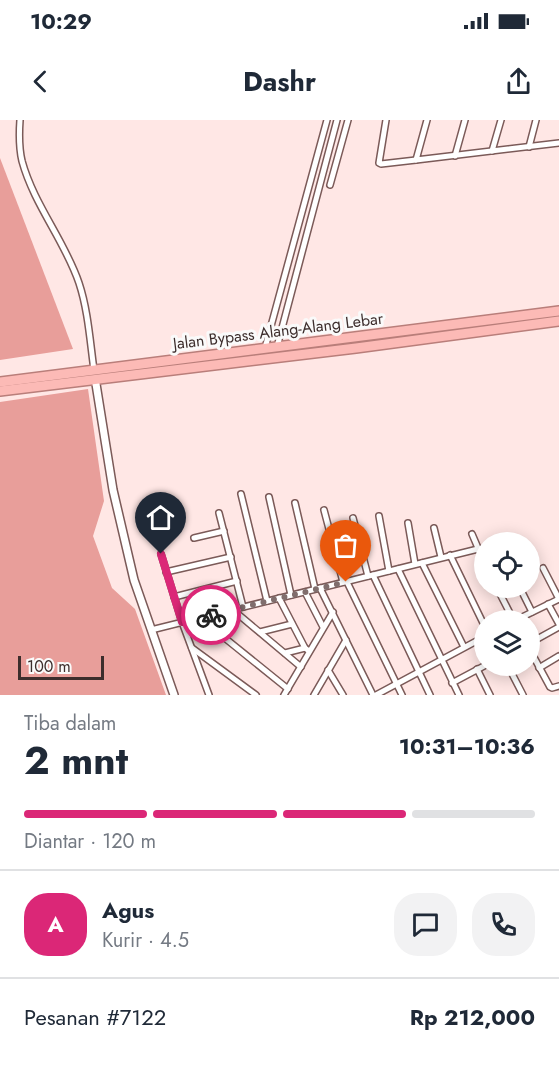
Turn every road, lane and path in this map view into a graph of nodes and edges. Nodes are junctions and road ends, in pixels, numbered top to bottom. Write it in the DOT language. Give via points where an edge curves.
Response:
graph roads {
  1 [pos="20,120"];
  2 [pos="327,120"];
  3 [pos="337,120"];
  4 [pos="348,120"];
  5 [pos="386,120"];
  6 [pos="427,120"];
  7 [pos="465,120"];
  8 [pos="501,120"];
  9 [pos="536,120"];
  10 [pos="559,143"];
  11 [pos="330,146"];
  12 [pos="529,147"];
  13 [pos="341,148"];
  14 [pos="492,151"];
  15 [pos="455,156"];
  16 [pos="416,160"];
  17 [pos="330,185"];
  18 [pos="559,311"];
  19 [pos="559,321"];
  20 [pos="277,347"];
  21 [pos="265,348"];
  22 [pos="95,378"];
  23 [pos="0,387"];
  24 [pos="241,494"];
  25 [pos="269,497"];
  26 [pos="296,503"];
  27 [pos="324,510"];
  28 [pos="219,513"];
  29 [pos="379,516"];
  30 [pos="353,518"];
  31 [pos="408,523"];
  32 [pos="434,528"];
  33 [pos="224,531"];
  34 [pos="472,534"];
  35 [pos="194,538"];
  36 [pos="474,539"];
  37 [pos="474,550"];
  38 [pos="161,554"];
  39 [pos="450,555"];
  40 [pos="231,557"];
  41 [pos="441,557"];
  42 [pos="418,564"];
  43 [pos="543,568"];
  44 [pos="398,569"];
  45 [pos="389,571"];
  46 [pos="166,572"];
  47 [pos="370,575"];
  48 [pos="237,581"];
  49 [pos="345,582"];
  50 [pos="317,589"];
  51 [pos="305,592"];
  52 [pos="291,595"];
  53 [pos="174,597"];
  54 [pos="279,598"];
  55 [pos="559,599"];
  56 [pos="267,601"];
  57 [pos="548,603"];
  58 [pos="243,607"];
  59 [pos="233,610"];
  60 [pos="477,610"];
  61 [pos="535,610"];
  62 [pos="333,612"];
  63 [pos="200,618"];
  64 [pos="182,622"];
  65 [pos="292,624"];
  66 [pos="559,625"];
  67 [pos="323,627"];
  68 [pos="151,630"];
  69 [pos="260,632"];
  70 [pos="540,637"];
  71 [pos="345,640"];
  72 [pos="474,642"];
  73 [pos="191,647"];
  74 [pos="464,647"];
  75 [pos="307,650"];
  76 [pos="285,653"];
  77 [pos="559,656"];
  78 [pos="442,659"];
  79 [pos="301,667"];
  80 [pos="540,667"];
  81 [pos="328,670"];
  82 [pos="540,670"];
  83 [pos="418,671"];
  84 [pos="474,671"];
  85 [pos="480,676"];
  86 [pos="513,676"];
  87 [pos="452,683"];
  88 [pos="397,684"];
  89 [pos="559,686"];
  90 [pos="288,689"];
  91 [pos="210,694"];
  92 [pos="174,695"];
  93 [pos="256,695"];
  94 [pos="284,695"];
  95 [pos="314,695"];
  96 [pos="344,695"];
  97 [pos="374,695"];
  98 [pos="402,695"];
  99 [pos="430,695"];
  100 [pos="459,695"];
  101 [pos="490,695"];
  102 [pos="523,695"];
  1 -- 22 [label="street" via="22,160 79,283"];
  2 -- 21 [label="street"];
  3 -- 11 [label="street"];
  4 -- 13 [label="street"];
  5 -- 16 [label="street" via="379,163"];
  6 -- 16 [label="street"];
  7 -- 15 [label="street"];
  8 -- 14 [label="street"];
  9 -- 12 [label="street"];
  10 -- 12 [label="street"];
  11 -- 13 [label="street"];
  11 -- 20 [label="street"];
  12 -- 14 [label="street"];
  13 -- 17 [label="street"];
  14 -- 15 [label="street"];
  15 -- 16 [label="street"];
  18 -- 20 [label="highway, Jalan Bypass Alang-Alang Lebar"];
  19 -- 22 [label="highway, Jalan Bypass Alang-Alang Lebar"];
  20 -- 21 [label="highway, Jalan Bypass Alang-Alang Lebar"];
  21 -- 22 [label="highway, Jalan Bypass Alang-Alang Lebar"];
  22 -- 23 [label="highway, Jalan Bypass Alang-Alang Lebar"];
  22 -- 68 [label="street" via="113,490 134,580"];
  24 -- 56 [label="street"];
  25 -- 52 [label="street"];
  26 -- 50 [label="street"];
  27 -- 49 [label="street"];
  28 -- 33 [label="street"];
  29 -- 45 [label="street"];
  30 -- 47 [label="street"];
  31 -- 42 [label="street"];
  32 -- 41 [label="street"];
  33 -- 35 [label="street"];
  33 -- 40 [label="street"];
  34 -- 36 [label="street"];
  37 -- 39 [label="street"];
  38 -- 46 [label="street"];
  39 -- 41 [label="street"];
  39 -- 60 [label="street"];
  40 -- 46 [label="street"];
  40 -- 48 [label="street"];
  41 -- 42 [label="street"];
  42 -- 44 [label="street"];
  42 -- 74 [label="street"];
  43 -- 55 [label="street"];
  44 -- 45 [label="street"];
  44 -- 78 [label="street"];
  45 -- 47 [label="street"];
  46 -- 53 [label="street"];
  47 -- 49 [label="street"];
  47 -- 83 [label="street"];
  48 -- 53 [label="street"];
  48 -- 58 [label="street"];
  49 -- 50 [label="street"];
  49 -- 88 [label="street"];
  50 -- 51 [label="street"];
  50 -- 62 [label="street"];
  51 -- 52 [label="street"];
  51 -- 67 [label="street"];
  52 -- 54 [label="street"];
  53 -- 64 [label="street"];
  54 -- 56 [label="street"];
  54 -- 65 [label="street"];
  55 -- 57 [label="street"];
  56 -- 58 [label="street"];
  57 -- 61 [label="street"];
  57 -- 66 [label="street"];
  58 -- 59 [label="street"];
  59 -- 63 [label="street"];
  59 -- 69 [label="street"];
  62 -- 67 [label="street"];
  62 -- 71 [label="street"];
  63 -- 64 [label="street"];
  63 -- 90 [label="street"];
  64 -- 68 [label="street"];
  64 -- 73 [label="street"];
  65 -- 69 [label="street"];
  65 -- 75 [label="street"];
  66 -- 70 [label="street"];
  67 -- 75 [label="street"];
  68 -- 92 [label="street"];
  69 -- 76 [label="street"];
  71 -- 81 [label="street"];
  71 -- 97 [label="street"];
  72 -- 74 [label="street"];
  73 -- 91 [label="street"];
  73 -- 93 [label="street"];
  74 -- 78 [label="street"];
  75 -- 76 [label="street"];
  75 -- 79 [label="street"];
  76 -- 79 [label="street"];
  77 -- 80 [label="street"];
  78 -- 83 [label="street"];
  78 -- 87 [label="street"];
  79 -- 90 [label="street"];
  81 -- 95 [label="street"];
  81 -- 96 [label="street"];
  82 -- 89 [label="street" via="551,688"];
  83 -- 88 [label="street"];
  83 -- 99 [label="street"];
  84 -- 87 [label="street"];
  85 -- 101 [label="street"];
  86 -- 102 [label="street"];
  87 -- 100 [label="street"];
  88 -- 97 [label="street"];
  88 -- 98 [label="street"];
  90 -- 94 [label="street"];
}
